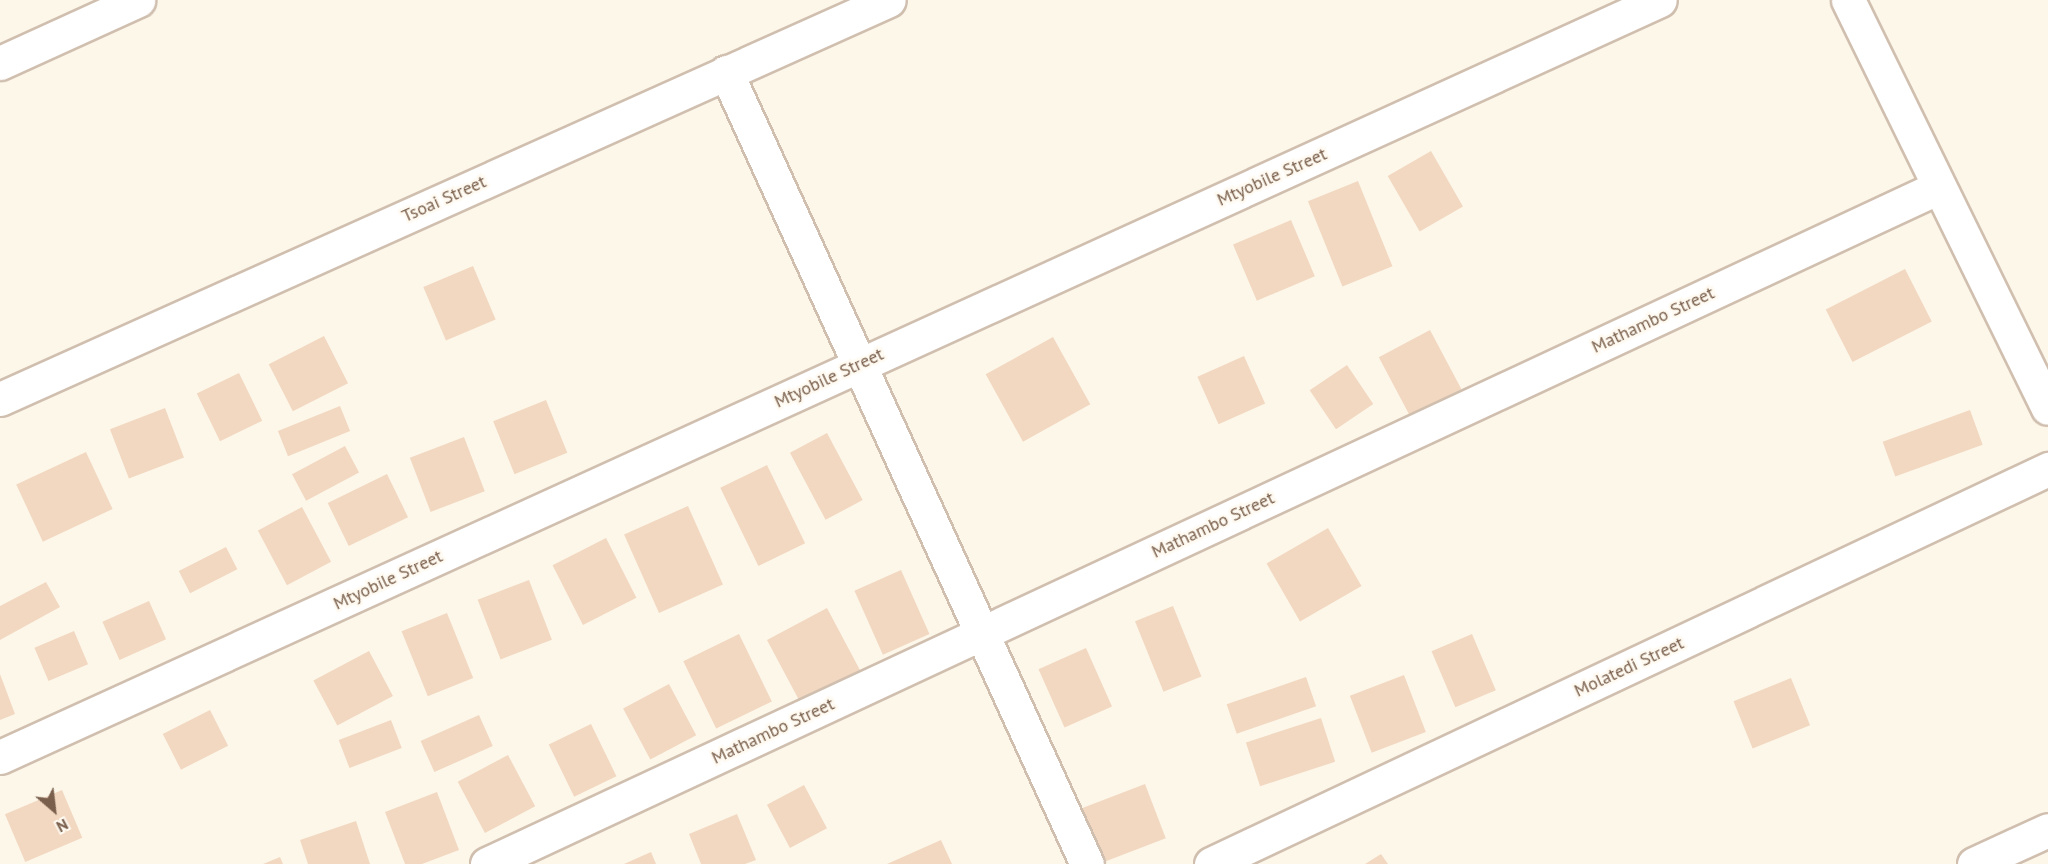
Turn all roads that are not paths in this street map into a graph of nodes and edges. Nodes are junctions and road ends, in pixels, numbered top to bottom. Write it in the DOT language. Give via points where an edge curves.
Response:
graph roads {
  1 [pos="138,0"];
  2 [pos="889,0"];
  3 [pos="1660,0"];
  4 [pos="1848,0"];
  5 [pos="0,63"];
  6 [pos="726,72"];
  7 [pos="1939,187"];
  8 [pos="859,364"];
  9 [pos="0,399"];
  10 [pos="2048,408"];
  11 [pos="2048,469"];
  12 [pos="982,633"];
  13 [pos="0,757"];
  14 [pos="2048,830"];
  15 [pos="487,864"];
  16 [pos="1087,864"];
  17 [pos="1211,864"];
  18 [pos="1974,864"];
  1 -- 5 [label="street"];
  2 -- 6 [label="street, Tsoai Street"];
  3 -- 8 [label="street, Mtyobile Street"];
  4 -- 7 [label="street"];
  6 -- 8 [label="street"];
  6 -- 9 [label="street, Tsoai Street"];
  7 -- 10 [label="street"];
  7 -- 12 [label="street, Mathambo Street"];
  8 -- 12 [label="street"];
  8 -- 13 [label="street, Mtyobile Street"];
  11 -- 17 [label="street, Molatedi Street"];
  12 -- 15 [label="street, Mathambo Street"];
  12 -- 16 [label="street"];
  14 -- 18 [label="street"];
}
